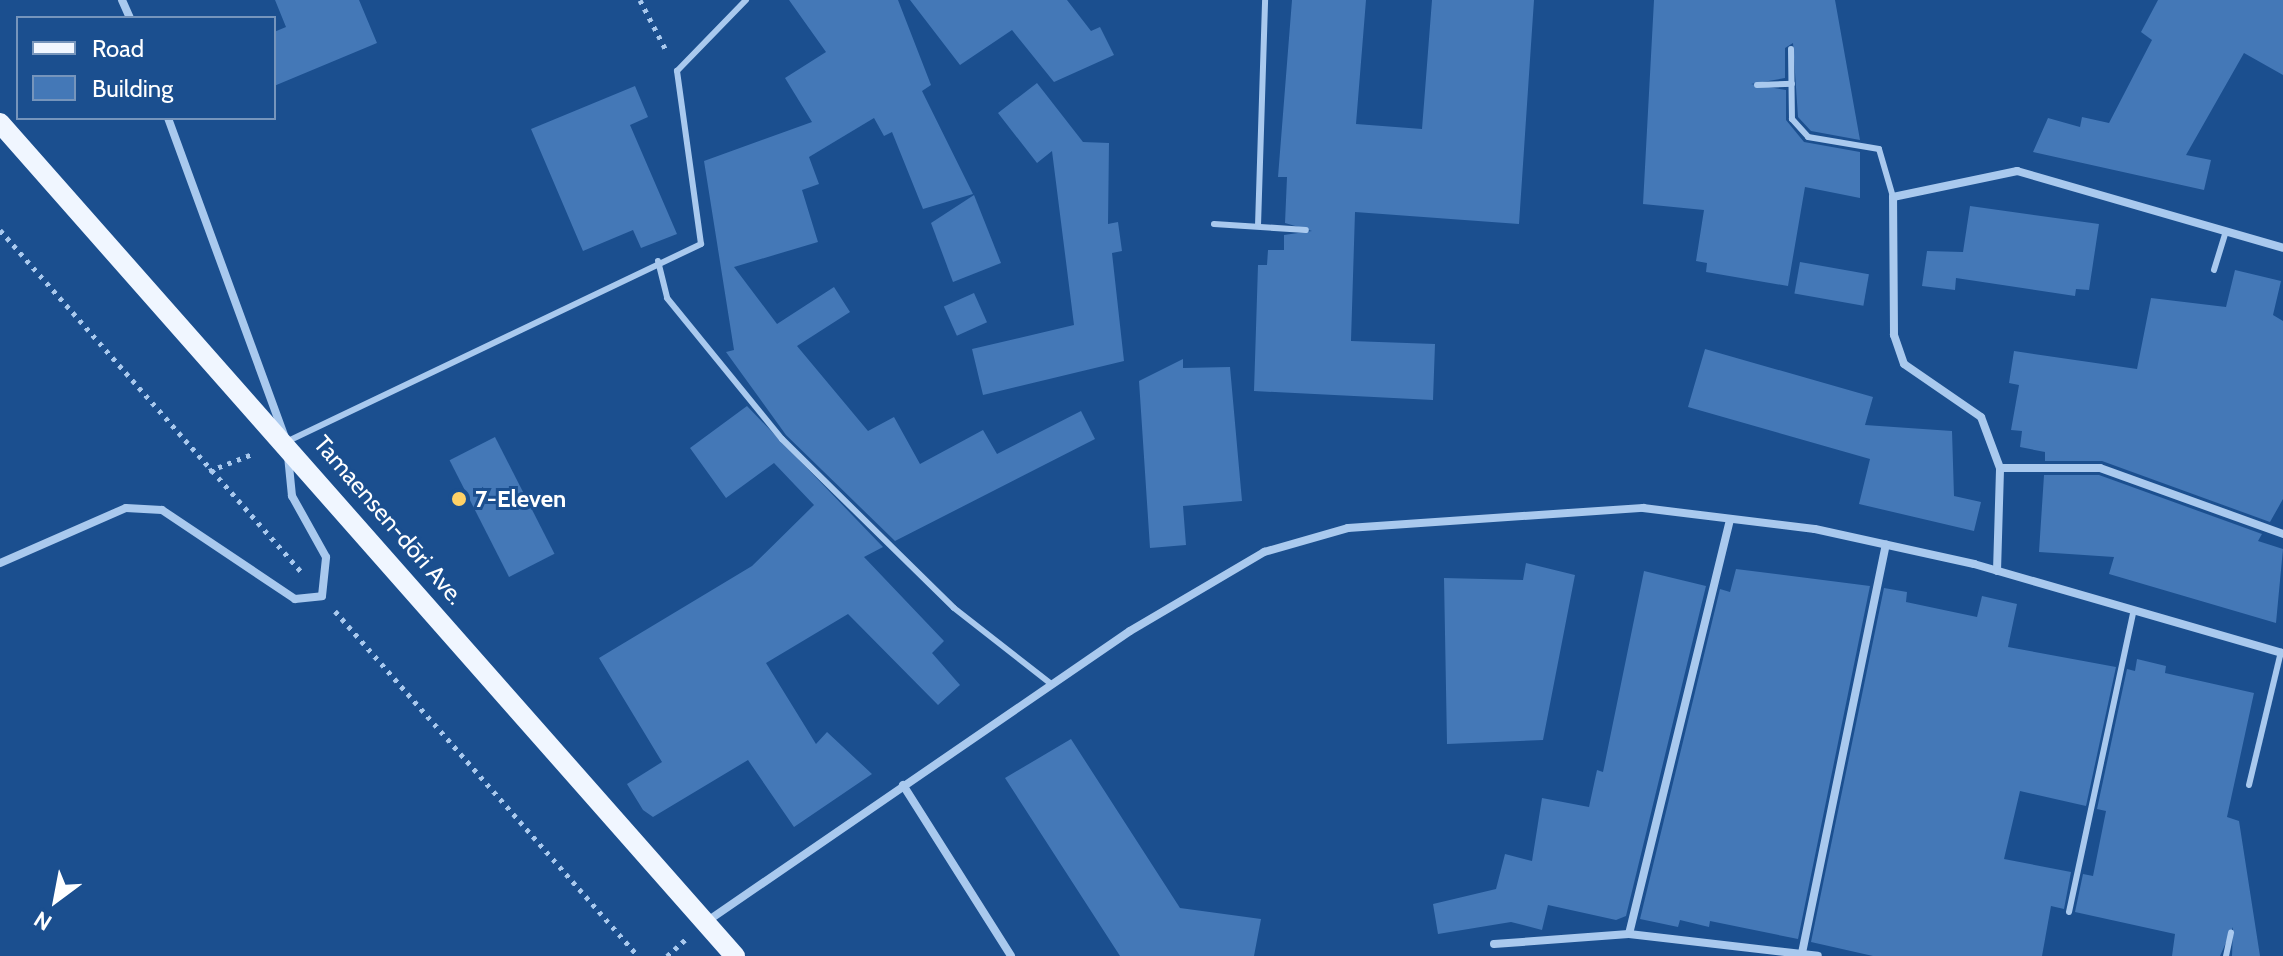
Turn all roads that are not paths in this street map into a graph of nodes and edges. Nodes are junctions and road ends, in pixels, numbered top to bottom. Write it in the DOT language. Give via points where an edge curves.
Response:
graph roads {
  1 [pos="746,0"];
  2 [pos="1265,0"];
  3 [pos="1791,49"];
  4 [pos="1792,84"];
  5 [pos="1757,85"];
  6 [pos="169,120"];
  7 [pos="0,123"];
  8 [pos="1893,197"];
  9 [pos="1214,224"];
  10 [pos="1258,226"];
  11 [pos="1306,230"];
  12 [pos="2226,231"];
  13 [pos="2283,248"];
  14 [pos="658,261"];
  15 [pos="2214,270"];
  16 [pos="286,442"];
  17 [pos="2000,468"];
  18 [pos="1730,519"];
  19 [pos="2283,534"];
  20 [pos="1886,545"];
  21 [pos="0,563"];
  22 [pos="1997,571"];
  23 [pos="2134,610"];
  24 [pos="2282,652"];
  25 [pos="1050,683"];
  26 [pos="903,785"];
  27 [pos="2249,785"];
  28 [pos="2069,912"];
  29 [pos="705,923"];
  30 [pos="2231,933"];
  31 [pos="1629,934"];
  32 [pos="1494,944"];
  33 [pos="1802,953"];
  34 [pos="735,956"];
  35 [pos="1011,956"];
  36 [pos="1818,956"];
  37 [pos="2226,956"];
  1 -- 14 [label="lane" via="677,71 701,244"];
  2 -- 10 [label="lane"];
  3 -- 4 [label="lane"];
  4 -- 5 [label="lane"];
  4 -- 8 [label="lane" via="1792,119 1808,137 1879,149"];
  6 -- 16 [label="street"];
  7 -- 16 [label="main road, Tamaensen-dōri Ave."];
  8 -- 12 [label="street" via="2017,171"];
  8 -- 17 [label="street" via="1894,335 1904,364 1981,417"];
  9 -- 10 [label="lane"];
  10 -- 11 [label="lane"];
  12 -- 13 [label="street"];
  12 -- 15 [label="lane"];
  14 -- 16 [label="lane"];
  14 -- 25 [label="lane" via="667,298 782,439 954,608"];
  16 -- 21 [label="street" via="292,496 326,557 322,596 295,599 162,510 114,512"];
  16 -- 29 [label="main road, Tamaensen-dōri Ave."];
  17 -- 19 [label="street" via="2100,468"];
  17 -- 22 [label="street"];
  18 -- 20 [label="street"];
  18 -- 25 [label="street" via="1643,508 1348,528 1264,552"];
  18 -- 31 [label="street"];
  20 -- 22 [label="street"];
  20 -- 33 [label="street"];
  22 -- 23 [label="street"];
  23 -- 24 [label="street"];
  23 -- 28 [label="lane"];
  24 -- 27 [label="lane"];
  25 -- 26 [label="street"];
  26 -- 29 [label="street"];
  26 -- 35 [label="street"];
  29 -- 34 [label="main road, Tamaensen-dōri Ave."];
  30 -- 37 [label="lane"];
  31 -- 32 [label="street"];
  31 -- 33 [label="street"];
  33 -- 36 [label="street"];
}
